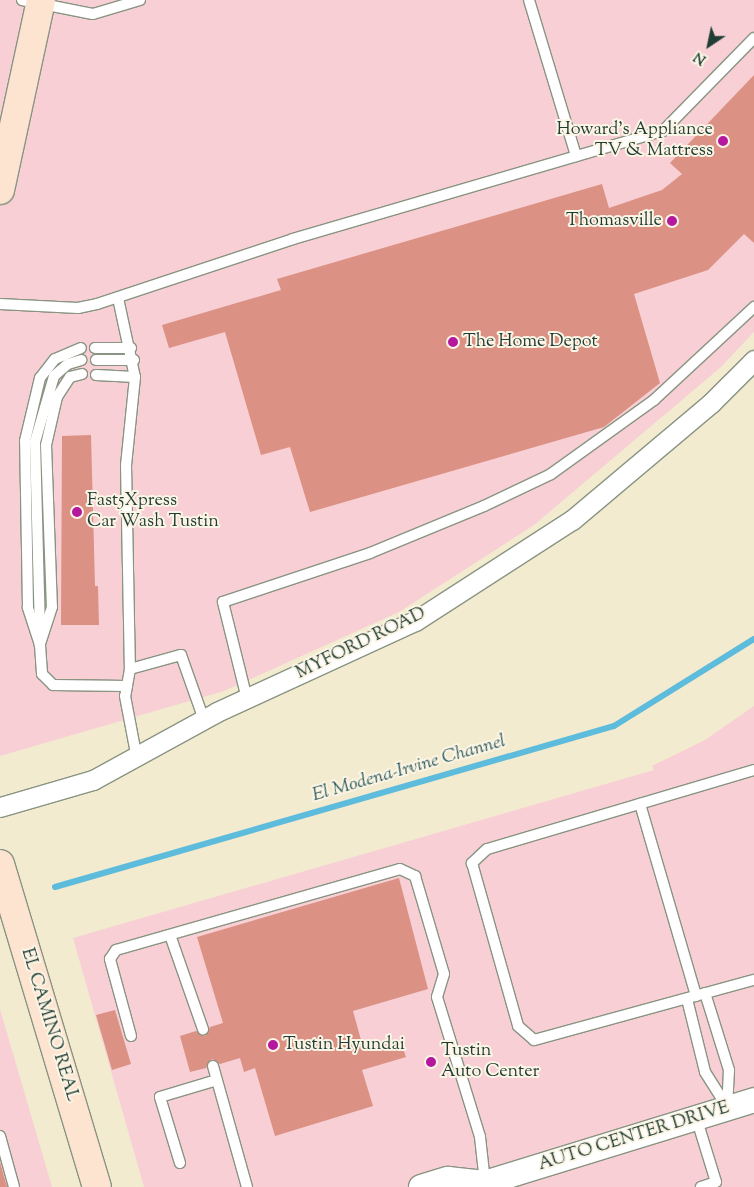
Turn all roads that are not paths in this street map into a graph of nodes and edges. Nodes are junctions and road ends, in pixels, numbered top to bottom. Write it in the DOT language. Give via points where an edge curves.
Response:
graph roads {
  1 [pos="140,0"];
  2 [pos="529,0"];
  3 [pos="34,2"];
  4 [pos="754,38"];
  5 [pos="576,156"];
  6 [pos="0,190"];
  7 [pos="118,298"];
  8 [pos="0,304"];
  9 [pos="754,307"];
  10 [pos="81,348"];
  11 [pos="96,348"];
  12 [pos="131,348"];
  13 [pos="81,360"];
  14 [pos="96,360"];
  15 [pos="134,360"];
  16 [pos="754,360"];
  17 [pos="82,374"];
  18 [pos="96,374"];
  19 [pos="135,377"];
  20 [pos="40,645"];
  21 [pos="130,669"];
  22 [pos="126,686"];
  23 [pos="247,699"];
  24 [pos="204,720"];
  25 [pos="137,758"];
  26 [pos="754,770"];
  27 [pos="640,804"];
  28 [pos="0,807"];
  29 [pos="0,864"];
  30 [pos="170,934"];
  31 [pos="754,980"];
  32 [pos="696,996"];
  33 [pos="203,1029"];
  34 [pos="131,1036"];
  35 [pos="213,1066"];
  36 [pos="217,1080"];
  37 [pos="754,1100"];
  38 [pos="728,1108"];
  39 [pos="696,1118"];
  40 [pos="0,1136"];
  41 [pos="180,1163"];
  42 [pos="718,1185"];
  43 [pos="484,1186"];
  44 [pos="14,1187"];
  45 [pos="97,1187"];
  46 [pos="247,1187"];
  47 [pos="421,1187"];
  48 [pos="701,1187"];
  1 -- 3 [label="lane" via="93,14"];
  2 -- 5 [label="lane"];
  3 -- 6 [label="main road"];
  4 -- 5 [label="lane" via="664,131"];
  5 -- 7 [label="lane" via="293,239"];
  7 -- 8 [label="lane" via="78,308"];
  7 -- 12 [label="lane" via="120,316"];
  9 -- 23 [label="lane" via="654,400 551,474 370,553 224,602"];
  10 -- 20 [label="lane" via="65,352 47,367 40,378 25,441 28,607"];
  11 -- 12 [label="lane"];
  12 -- 15 [label="lane"];
  13 -- 20 [label="lane" via="68,364 54,376 34,442"];
  14 -- 15 [label="lane"];
  15 -- 19 [label="lane"];
  16 -- 23 [label="street, MYFORD ROAD" via="711,403 572,520 415,621"];
  17 -- 20 [label="lane" via="70,377 60,390 46,445 52,607"];
  18 -- 19 [label="lane"];
  19 -- 21 [label="lane" via="126,466"];
  20 -- 22 [label="lane" via="42,674 53,685"];
  21 -- 22 [label="lane"];
  21 -- 24 [label="lane" via="181,655"];
  22 -- 25 [label="lane"];
  23 -- 24 [label="street, MYFORD ROAD"];
  24 -- 25 [label="street, MYFORD ROAD"];
  25 -- 28 [label="street, MYFORD ROAD" via="93,780"];
  26 -- 27 [label="lane"];
  27 -- 32 [label="lane"];
  27 -- 32 [label="lane" via="487,849 472,863 518,1026 534,1040"];
  29 -- 45 [label="main road, EL CAMINO REAL"];
  30 -- 33 [label="lane"];
  30 -- 34 [label="lane" via="116,950 110,959"];
  30 -- 43 [label="lane" via="400,869 415,876 444,974 437,997 480,1137"];
  31 -- 32 [label="lane"];
  32 -- 38 [label="lane" via="706,1072"];
  32 -- 38 [label="lane" via="729,1070"];
  35 -- 36 [label="lane"];
  36 -- 41 [label="lane" via="160,1096"];
  36 -- 46 [label="lane"];
  37 -- 38 [label="street, AUTO CENTER DRIVE"];
  38 -- 39 [label="street, AUTO CENTER DRIVE"];
  39 -- 42 [label="lane"];
  39 -- 43 [label="street, AUTO CENTER DRIVE"];
  40 -- 44 [label="lane"];
  42 -- 48 [label="lane"];
  43 -- 47 [label="street, AUTO CENTER DRIVE" via="448,1179"];
}
